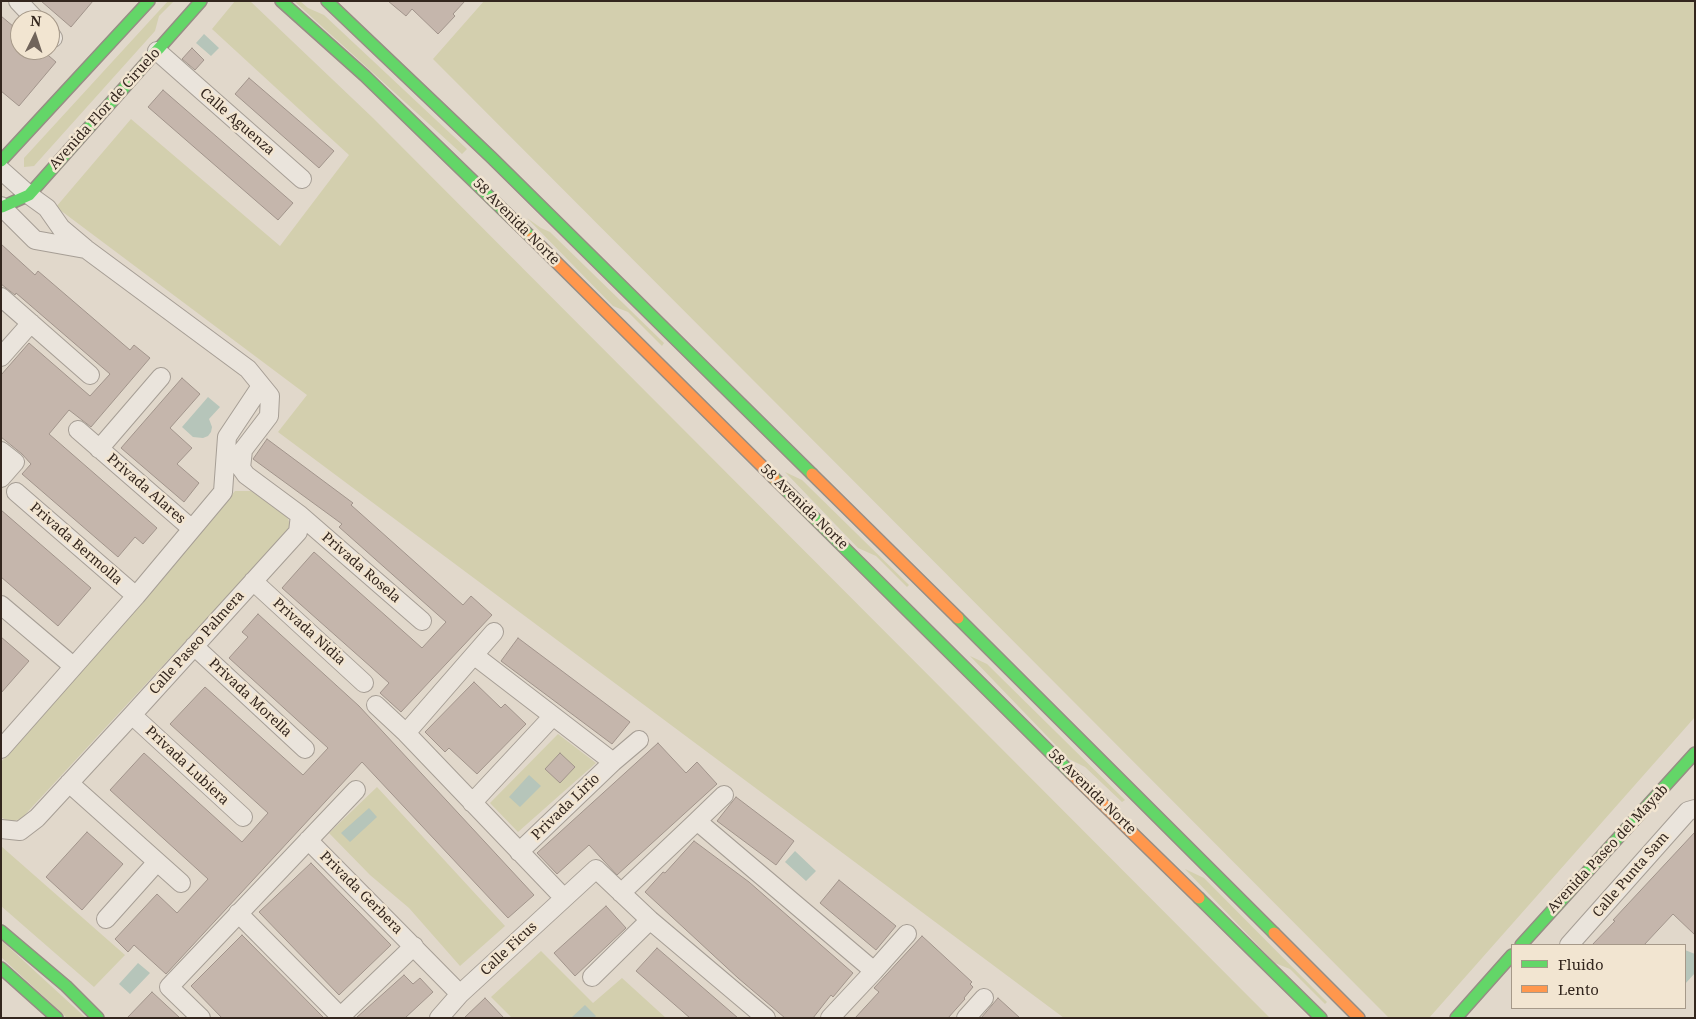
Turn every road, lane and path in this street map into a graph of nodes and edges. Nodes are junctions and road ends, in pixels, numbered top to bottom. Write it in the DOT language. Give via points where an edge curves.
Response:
graph roads {
  1 [pos="149,1"];
  2 [pos="201,1"];
  3 [pos="282,1"];
  4 [pos="327,1"];
  5 [pos="157,52"];
  6 [pos="1,160"];
  7 [pos="482,168"];
  8 [pos="1,170"];
  9 [pos="302,180"];
  10 [pos="29,195"];
  11 [pos="2,207"];
  12 [pos="86,249"];
  13 [pos="1,297"];
  14 [pos="31,323"];
  15 [pos="1,357"];
  16 [pos="90,375"];
  17 [pos="161,377"];
  18 [pos="261,386"];
  19 [pos="709,393"];
  20 [pos="78,430"];
  21 [pos="99,449"];
  22 [pos="1,451"];
  23 [pos="1,478"];
  24 [pos="16,492"];
  25 [pos="300,515"];
  26 [pos="192,529"];
  27 [pos="253,581"];
  28 [pos="136,596"];
  29 [pos="923,604"];
  30 [pos="1,605"];
  31 [pos="422,621"];
  32 [pos="494,632"];
  33 [pos="194,646"];
  34 [pos="475,656"];
  35 [pos="73,666"];
  36 [pos="364,683"];
  37 [pos="376,705"];
  38 [pos="132,715"];
  39 [pos="552,716"];
  40 [pos="406,733"];
  41 [pos="5,738"];
  42 [pos="639,740"];
  43 [pos="305,749"];
  44 [pos="1695,753"];
  45 [pos="613,762"];
  46 [pos="69,783"];
  47 [pos="356,790"];
  48 [pos="724,795"];
  49 [pos="472,803"];
  50 [pos="1695,809"];
  51 [pos="1137,816"];
  52 [pos="242,817"];
  53 [pos="697,820"];
  54 [pos="1,829"];
  55 [pos="308,840"];
  56 [pos="519,852"];
  57 [pos="157,862"];
  58 [pos="181,883"];
  59 [pos="621,893"];
  60 [pos="564,898"];
  61 [pos="238,913"];
  62 [pos="106,919"];
  63 [pos="650,920"];
  64 [pos="1,931"];
  65 [pos="907,934"];
  66 [pos="1521,944"];
  67 [pos="1570,944"];
  68 [pos="414,946"];
  69 [pos="1511,956"];
  70 [pos="1,968"];
  71 [pos="874,971"];
  72 [pos="592,977"];
  73 [pos="460,994"];
  74 [pos="984,998"];
  75 [pos="340,1017"];
  76 [pos="57,1018"];
  77 [pos="98,1018"];
  78 [pos="201,1018"];
  79 [pos="440,1018"];
  80 [pos="766,1018"];
  81 [pos="830,1018"];
  82 [pos="966,1018"];
  83 [pos="1321,1018"];
  84 [pos="1359,1018"];
  85 [pos="1456,1018"];
  1 -- 6 [label="main road"];
  2 -- 5 [label="main road, Avenida Flor de Ciruelo"];
  3 -- 7 [label="main road, 58 Avenida Norte" via="372,82"];
  4 -- 7 [label="main road, 58 Avenida Norte" via="384,54"];
  5 -- 9 [label="street, Calle Aguenza"];
  5 -- 10 [label="main road, Avenida Flor de Ciruelo"];
  7 -- 19 [label="main road, 58 Avenida Norte"];
  7 -- 19 [label="main road, 58 Avenida Norte"];
  8 -- 10 [label="street"];
  10 -- 11 [label="main road, Avenida Flor de Ciruelo"];
  10 -- 12 [label="street" via="47,208 61,228"];
  11 -- 12 [label="street" via="35,240"];
  12 -- 18 [label="street" via="248,369"];
  13 -- 14 [label="street"];
  14 -- 15 [label="street"];
  14 -- 16 [label="street"];
  17 -- 21 [label="street, Privada Alares"];
  18 -- 25 [label="street" via="270,396 269,416 243,450 241,468"];
  18 -- 26 [label="street" via="227,437 223,492"];
  19 -- 29 [label="main road, 58 Avenida Norte"];
  19 -- 29 [label="main road, 58 Avenida Norte"];
  20 -- 21 [label="street, Privada Alares"];
  21 -- 26 [label="street, Privada Alares"];
  22 -- 23 [label="street" via="14,462"];
  24 -- 28 [label="street, Privada Bermolla"];
  25 -- 27 [label="street, Calle Paseo Palmera" via="298,532"];
  25 -- 31 [label="street, Privada Rosela"];
  26 -- 28 [label="street"];
  27 -- 33 [label="street, Calle Paseo Palmera"];
  27 -- 36 [label="street, Privada Nidia"];
  28 -- 35 [label="street"];
  29 -- 51 [label="main road, 58 Avenida Norte"];
  29 -- 51 [label="main road, 58 Avenida Norte" via="1030,732"];
  30 -- 35 [label="street"];
  32 -- 34 [label="street"];
  33 -- 38 [label="street, Calle Paseo Palmera"];
  33 -- 43 [label="street, Privada Morella"];
  34 -- 39 [label="street, Privada Lirio"];
  34 -- 40 [label="street"];
  35 -- 41 [label="street"];
  37 -- 40 [label="street"];
  38 -- 46 [label="street, Calle Paseo Palmera"];
  38 -- 52 [label="street, Privada Lubiera"];
  39 -- 45 [label="street, Privada Lirio"];
  39 -- 49 [label="street"];
  40 -- 49 [label="street"];
  42 -- 45 [label="street, Privada Lirio"];
  44 -- 66 [label="main road, Avenida Paseo del Mayab"];
  45 -- 56 [label="street, Privada Lirio"];
  46 -- 54 [label="street, Calle Paseo Palmera" via="37,818 20,831"];
  46 -- 57 [label="street"];
  47 -- 55 [label="street, Privada Gerbera"];
  48 -- 53 [label="street"];
  49 -- 56 [label="street"];
  50 -- 67 [label="street, Calle Punta Sam" via="1688,811"];
  51 -- 83 [label="main road, 58 Avenida Norte"];
  51 -- 84 [label="main road, 58 Avenida Norte"];
  53 -- 59 [label="street"];
  53 -- 71 [label="street"];
  55 -- 61 [label="street, Privada Gerbera"];
  55 -- 68 [label="street, Privada Gerbera"];
  56 -- 60 [label="street"];
  57 -- 58 [label="street"];
  57 -- 62 [label="street"];
  59 -- 60 [label="street, Calle Ficus" via="596,868"];
  59 -- 63 [label="street"];
  60 -- 73 [label="street, Calle Ficus"];
  61 -- 75 [label="street, Privada Gerbera"];
  61 -- 78 [label="street, Privada Gerbera" via="169,987"];
  63 -- 72 [label="street"];
  63 -- 80 [label="street"];
  64 -- 77 [label="main road"];
  65 -- 71 [label="street"];
  68 -- 73 [label="street, Privada Gerbera"];
  68 -- 75 [label="street, Privada Gerbera"];
  69 -- 85 [label="main road"];
  70 -- 76 [label="main road"];
  71 -- 81 [label="street"];
  73 -- 79 [label="street, Calle Ficus"];
  74 -- 82 [label="street"];
}
